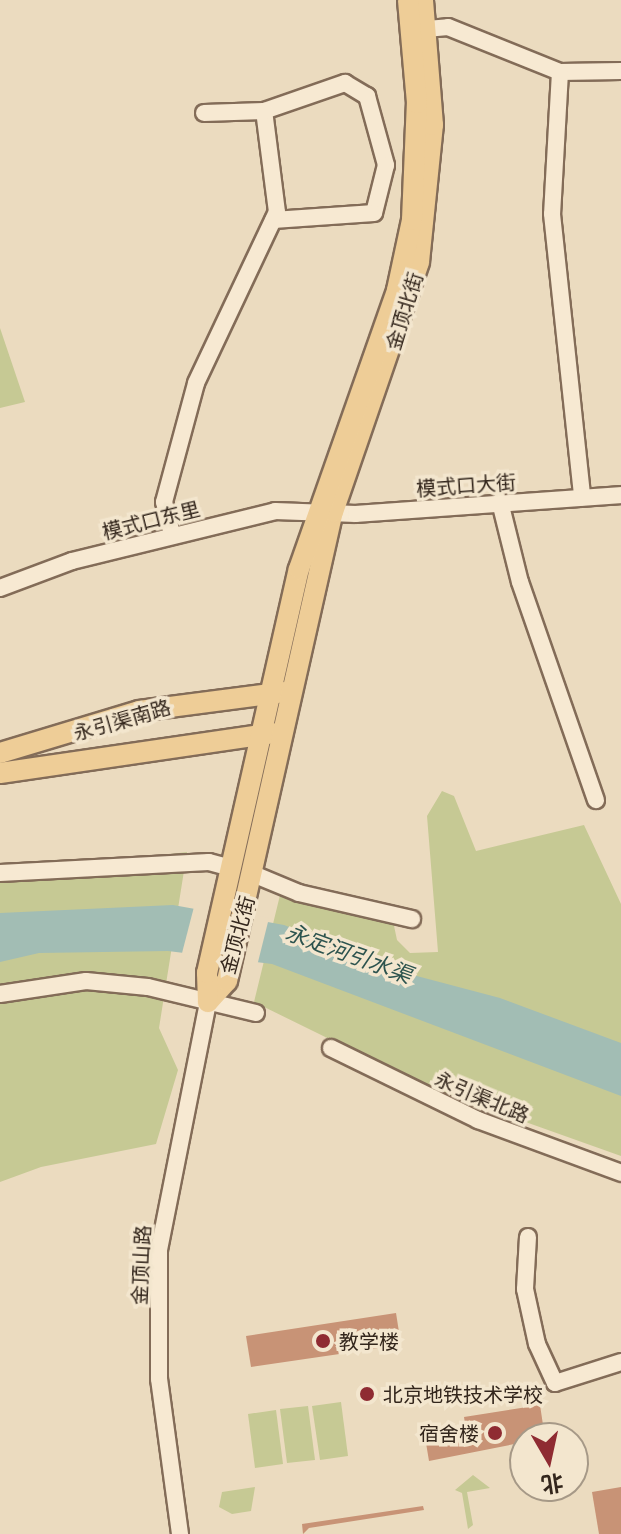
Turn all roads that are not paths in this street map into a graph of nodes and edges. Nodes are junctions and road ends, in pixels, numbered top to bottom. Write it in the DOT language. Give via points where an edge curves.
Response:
graph roads {
  1 [pos="408,0"];
  2 [pos="423,0"];
  3 [pos="418,30"];
  4 [pos="621,71"];
  5 [pos="560,72"];
  6 [pos="264,111"];
  7 [pos="204,113"];
  8 [pos="273,220"];
  9 [pos="621,495"];
  10 [pos="582,497"];
  11 [pos="500,502"];
  12 [pos="324,512"];
  13 [pos="172,534"];
  14 [pos="0,588"];
  15 [pos="284,692"];
  16 [pos="264,733"];
  17 [pos="285,733"];
  18 [pos="0,753"];
  19 [pos="0,773"];
  20 [pos="596,800"];
  21 [pos="232,868"];
  22 [pos="0,873"];
  23 [pos="253,874"];
  24 [pos="412,919"];
  25 [pos="0,994"];
  26 [pos="208,1002"];
  27 [pos="256,1013"];
  28 [pos="331,1048"];
  29 [pos="621,1173"];
  30 [pos="528,1237"];
  31 [pos="621,1362"];
  32 [pos="180,1534"];
  1 -- 3 [label="main road, 金顶北街"];
  2 -- 3 [label="main road, 金顶北街"];
  3 -- 5 [label="street" via="448,27"];
  3 -- 12 [label="main road, 金顶北街" via="433,125 419,262"];
  4 -- 5 [label="street"];
  5 -- 10 [label="street" via="552,214"];
  6 -- 7 [label="street"];
  6 -- 8 [label="street"];
  6 -- 8 [label="street" via="345,83 367,96 386,165 374,213"];
  8 -- 13 [label="street" via="196,383 164,502"];
  9 -- 10 [label="street, 模式口大街"];
  10 -- 11 [label="street, 模式口大街"];
  11 -- 12 [label="street, 模式口大街"];
  11 -- 20 [label="street" via="520,582"];
  12 -- 13 [label="street, 模式口东里" via="275,511"];
  12 -- 15 [label="main road, 金顶北街"];
  13 -- 14 [label="street, 模式口东里"];
  15 -- 16 [label="main road, 金顶北街"];
  15 -- 17 [label="main road, 金顶北街"];
  15 -- 18 [label="main road, 永引渠南路" via="139,711"];
  16 -- 17 [label="main road, 永引渠南路"];
  16 -- 19 [label="main road, 永引渠南路"];
  16 -- 21 [label="main road, 金顶北街"];
  17 -- 23 [label="main road, 金顶北街"];
  21 -- 22 [label="street" via="209,862"];
  21 -- 26 [label="main road, 金顶北街" via="209,966"];
  23 -- 24 [label="street" via="299,893"];
  23 -- 26 [label="main road, 金顶北街" via="230,969"];
  25 -- 26 [label="street" via="86,981"];
  26 -- 27 [label="street"];
  26 -- 32 [label="street, 金顶山路" via="159,1250 159,1379"];
  28 -- 29 [label="street, 永引渠北路" via="478,1120"];
  30 -- 31 [label="street" via="525,1289 553,1381"];
}
